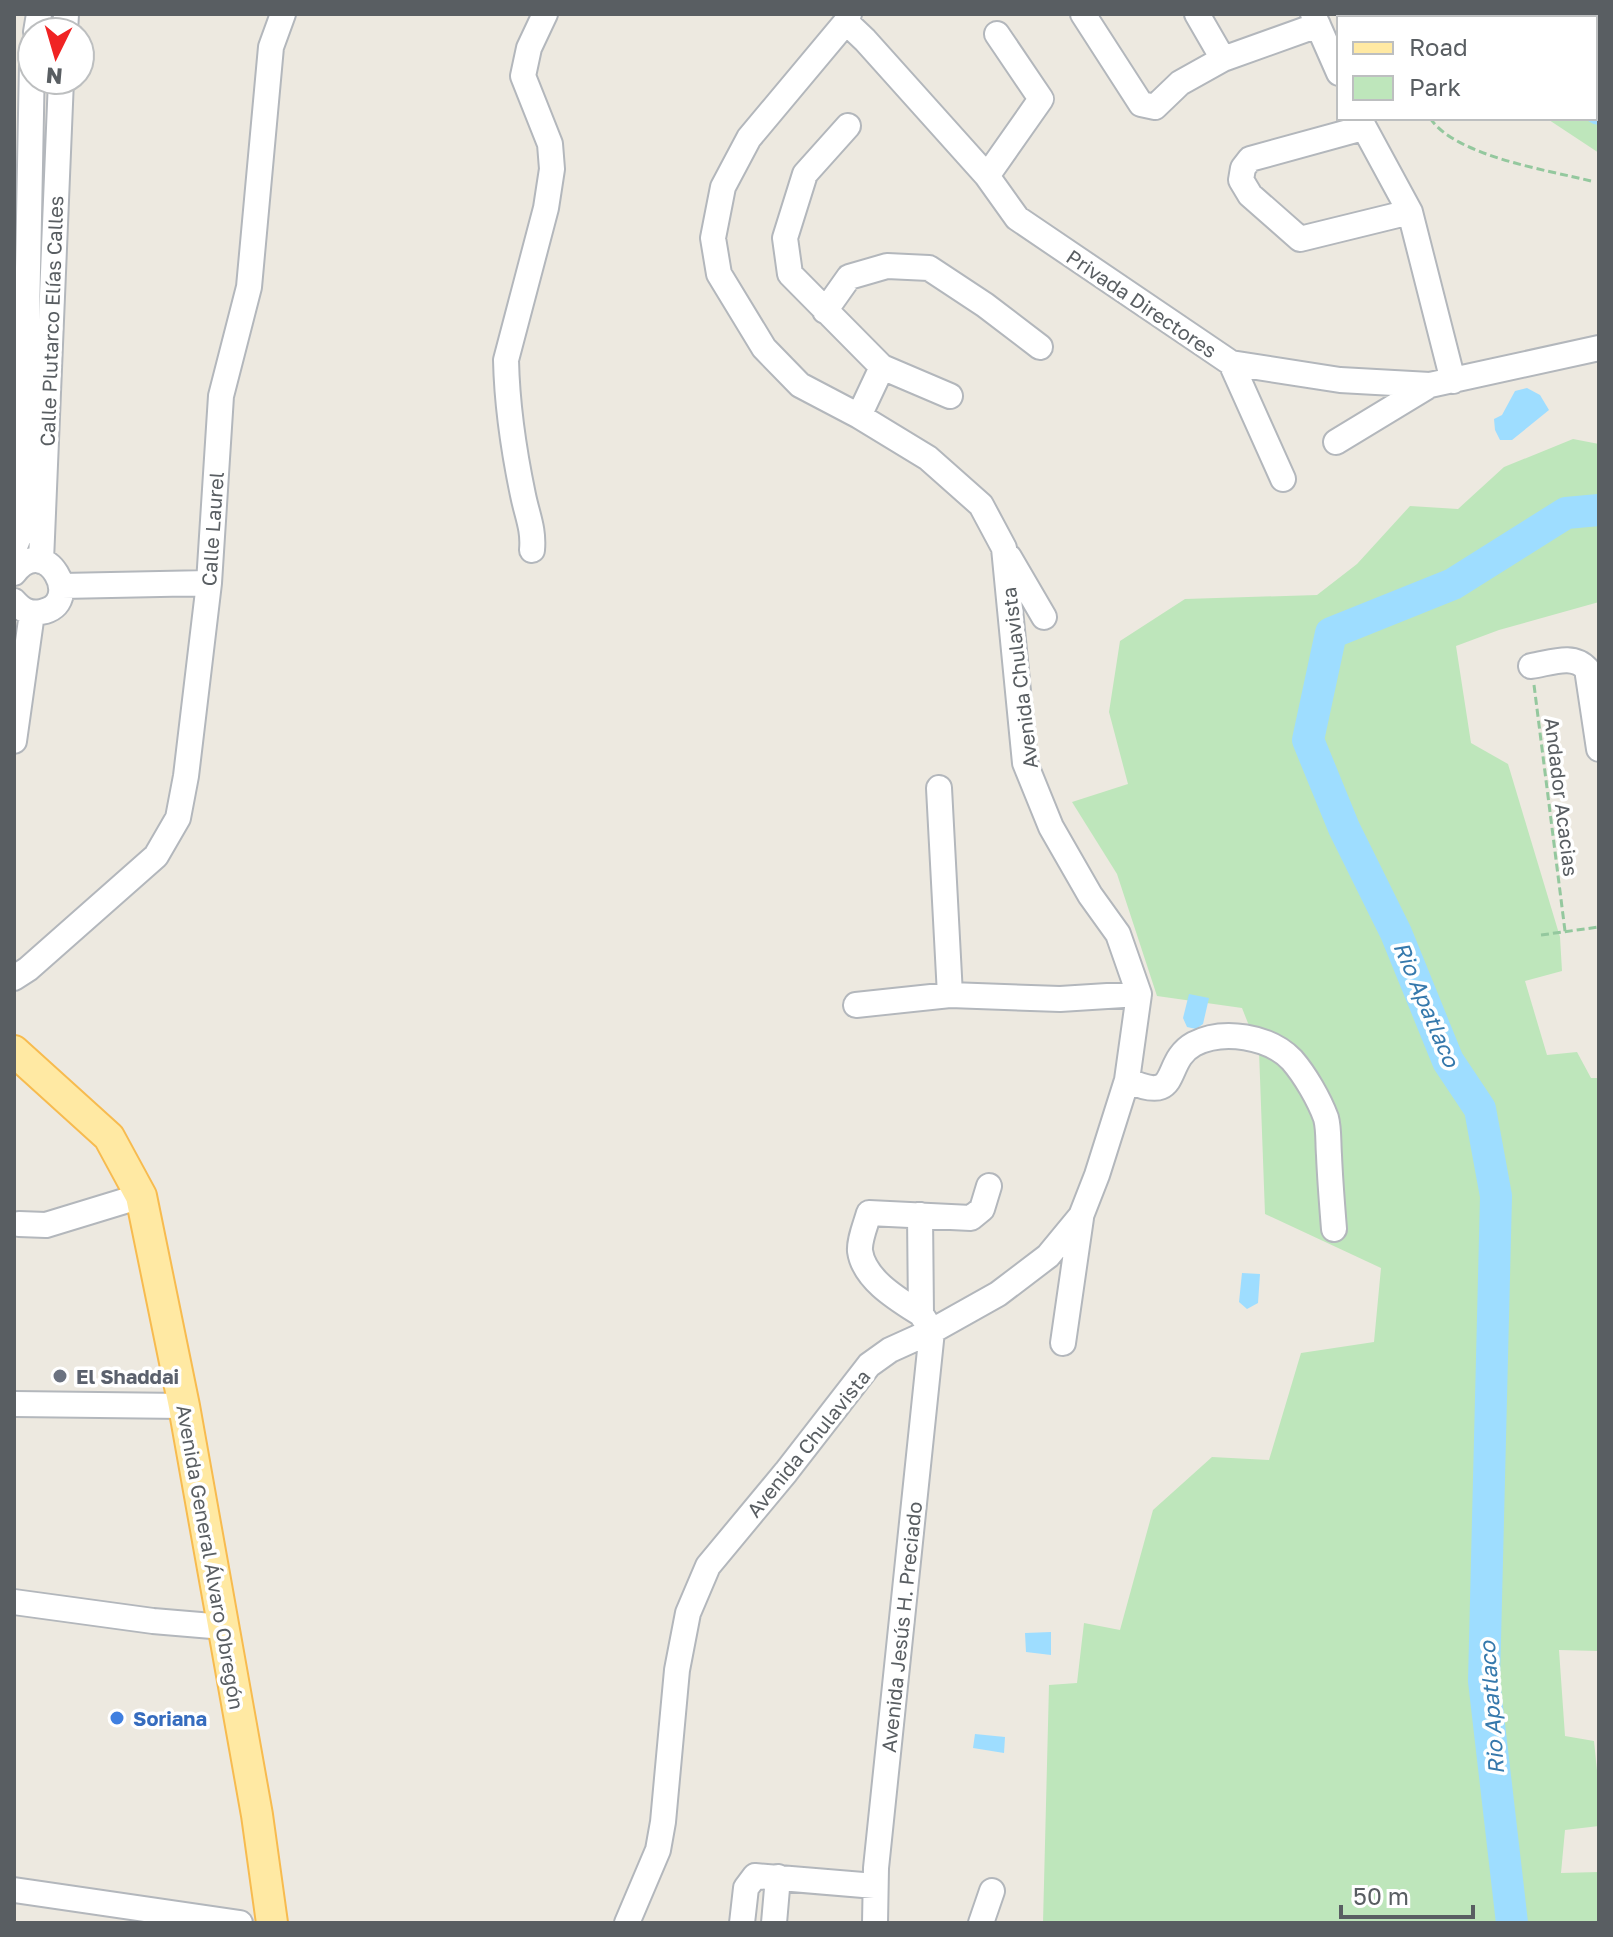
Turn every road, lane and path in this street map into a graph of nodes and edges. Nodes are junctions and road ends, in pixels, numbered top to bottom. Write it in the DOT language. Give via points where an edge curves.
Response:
graph roads {
  1 [pos="283,14"];
  2 [pos="545,14"];
  3 [pos="1083,14"];
  4 [pos="1197,14"];
  5 [pos="848,18"];
  6 [pos="1316,20"];
  7 [pos="997,34"];
  8 [pos="1223,59"];
  9 [pos="1337,68"];
  10 [pos="31,96"];
  11 [pos="60,96"];
  12 [pos="1431,120"];
  13 [pos="1361,123"];
  14 [pos="848,126"];
  15 [pos="987,176"];
  16 [pos="1591,181"];
  17 [pos="1410,212"];
  18 [pos="825,311"];
  19 [pos="1040,347"];
  20 [pos="1599,348"];
  21 [pos="1231,363"];
  22 [pos="882,367"];
  23 [pos="1442,383"];
  24 [pos="950,396"];
  25 [pos="859,416"];
  26 [pos="1336,442"];
  27 [pos="1283,479"];
  28 [pos="1004,548"];
  29 [pos="14,549"];
  30 [pos="532,550"];
  31 [pos="41,561"];
  32 [pos="14,573"];
  33 [pos="209,583"];
  34 [pos="62,586"];
  35 [pos="23,607"];
  36 [pos="1044,617"];
  37 [pos="1531,666"];
  38 [pos="14,741"];
  39 [pos="1599,749"];
  40 [pos="939,788"];
  41 [pos="1599,927"];
  42 [pos="1565,931"];
  43 [pos="1541,935"];
  44 [pos="14,978"];
  45 [pos="1139,994"];
  46 [pos="950,995"];
  47 [pos="856,1005"];
  48 [pos="14,1051"];
  49 [pos="1127,1080"];
  50 [pos="989,1186"];
  51 [pos="141,1196"];
  52 [pos="920,1215"];
  53 [pos="1081,1216"];
  54 [pos="19,1224"];
  55 [pos="1334,1229"];
  56 [pos="926,1323"];
  57 [pos="1063,1343"];
  58 [pos="14,1404"];
  59 [pos="184,1406"];
  60 [pos="14,1602"];
  61 [pos="224,1627"];
  62 [pos="778,1877"];
  63 [pos="875,1886"];
  64 [pos="14,1890"];
  65 [pos="992,1891"];
  66 [pos="240,1923"];
  67 [pos="272,1923"];
  68 [pos="627,1923"];
  69 [pos="742,1923"];
  70 [pos="774,1923"];
  71 [pos="875,1923"];
  72 [pos="981,1923"];
  1 -- 33 [label="street, Calle Laurel" via="271,47 249,287 221,396"];
  2 -- 30 [label="street" via="523,76 550,144 552,169 506,360"];
  3 -- 8 [label="street" via="1141,104 1155,107 1180,83"];
  4 -- 8 [label="street"];
  5 -- 15 [label="street, Privada Directores"];
  5 -- 25 [label="street, Avenida Chulavista" via="749,138 723,187 713,238 719,274 764,348 800,385"];
  6 -- 8 [label="street"];
  6 -- 9 [label="street"];
  7 -- 15 [label="street" via="1041,99"];
  10 -- 29 [label="street, Calle Plutarco Elías Calles" via="23,527"];
  11 -- 31 [label="street, Calle Plutarco Elías Calles"];
  12 -- 16 [label="path" via="1437,130 1464,146"];
  13 -- 17 [label="street"];
  13 -- 17 [label="street" via="1250,159 1241,180 1250,195 1300,239"];
  14 -- 18 [label="street" via="805,174 785,238 790,274"];
  15 -- 21 [label="street, Privada Directores" via="1017,218"];
  17 -- 23 [label="street"];
  18 -- 19 [label="street" via="849,277 887,266 929,268"];
  18 -- 22 [label="street"];
  20 -- 23 [label="street, Privada Directores"];
  21 -- 23 [label="street, Privada Directores" via="1340,380"];
  21 -- 27 [label="street"];
  22 -- 24 [label="street"];
  22 -- 25 [label="street"];
  23 -- 26 [label="street"];
  25 -- 28 [label="street, Avenida Chulavista" via="928,458 981,505"];
  28 -- 36 [label="street"];
  28 -- 45 [label="street, Avenida Chulavista" via="1025,763 1051,827 1118,934"];
  31 -- 32 [label="street"];
  31 -- 34 [label="street" via="56,570"];
  33 -- 34 [label="street"];
  33 -- 44 [label="street, Calle Laurel" via="178,818 156,856"];
  34 -- 35 [label="street" via="59,601 47,611"];
  35 -- 38 [label="street"];
  37 -- 39 [label="street" via="1571,659 1587,669"];
  37 -- 42 [label="path, Andador Acacias"];
  40 -- 46 [label="street"];
  41 -- 42 [label="path"];
  42 -- 43 [label="path"];
  45 -- 46 [label="street" via="1060,999"];
  45 -- 49 [label="street, Avenida Chulavista"];
  46 -- 47 [label="street"];
  48 -- 51 [label="main road, Avenida General Álvaro Obregón" via="109,1137"];
  49 -- 53 [label="street, Avenida Chulavista"];
  49 -- 55 [label="street" via="1147,1089 1162,1087 1192,1045 1230,1035 1262,1042 1290,1058 1326,1120"];
  50 -- 52 [label="street" via="982,1209 971,1218"];
  51 -- 54 [label="street" via="46,1225"];
  51 -- 59 [label="main road, Avenida General Álvaro Obregón"];
  52 -- 56 [label="street, Avenida Jesús H. Preciado"];
  52 -- 56 [label="street" via="869,1213 860,1250 868,1270"];
  53 -- 56 [label="street, Avenida Chulavista" via="1048,1256 998,1294"];
  53 -- 57 [label="street"];
  56 -- 63 [label="street, Avenida Jesús H. Preciado"];
  56 -- 68 [label="street, Avenida Chulavista" via="869,1365 708,1566 688,1613 677,1670 658,1850"];
  58 -- 59 [label="street"];
  59 -- 61 [label="main road, Avenida General Álvaro Obregón"];
  60 -- 61 [label="street"];
  61 -- 67 [label="main road, Avenida General Álvaro Obregón"];
  62 -- 63 [label="street"];
  62 -- 69 [label="street" via="755,1876 749,1881"];
  62 -- 70 [label="street"];
  63 -- 71 [label="street, Avenida Jesús H. Preciado"];
  64 -- 66 [label="street"];
  65 -- 72 [label="street"];
}
